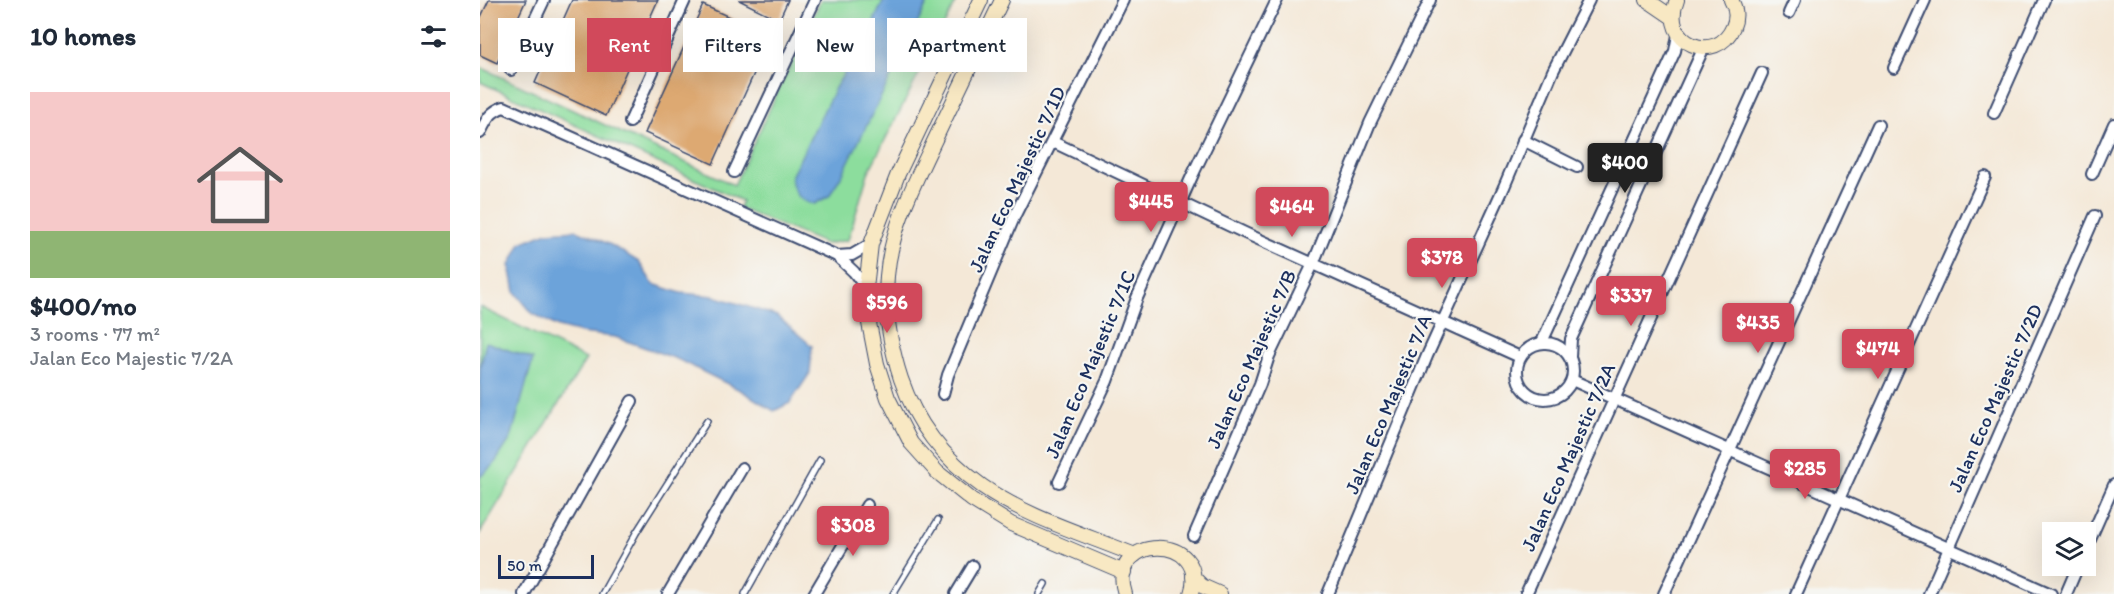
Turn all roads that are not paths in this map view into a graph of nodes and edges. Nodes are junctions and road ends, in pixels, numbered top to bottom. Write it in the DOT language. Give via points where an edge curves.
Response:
graph roads {
  1 [pos="544,0"];
  2 [pos="685,0"];
  3 [pos="815,0"];
  4 [pos="981,0"];
  5 [pos="1002,0"];
  6 [pos="1123,0"];
  7 [pos="1277,0"];
  8 [pos="1430,0"];
  9 [pos="1589,0"];
  10 [pos="1647,0"];
  11 [pos="1677,0"];
  12 [pos="1731,0"];
  13 [pos="1795,0"];
  14 [pos="1924,0"];
  15 [pos="2044,0"];
  16 [pos="1789,13"];
  17 [pos="1672,17"];
  18 [pos="536,18"];
  19 [pos="1678,34"];
  20 [pos="1704,47"];
  21 [pos="1894,68"];
  22 [pos="1762,73"];
  23 [pos="1994,113"];
  24 [pos="630,122"];
  25 [pos="2114,124"];
  26 [pos="1878,125"];
  27 [pos="480,133"];
  28 [pos="1523,140"];
  29 [pos="1053,142"];
  30 [pos="1577,167"];
  31 [pos="734,172"];
  32 [pos="2092,174"];
  33 [pos="1985,177"];
  34 [pos="1180,202"];
  35 [pos="2095,216"];
  36 [pos="871,243"];
  37 [pos="837,256"];
  38 [pos="1313,264"];
  39 [pos="866,288"];
  40 [pos="1442,322"];
  41 [pos="1542,342"];
  42 [pos="1520,357"];
  43 [pos="1570,357"];
  44 [pos="1572,381"];
  45 [pos="943,394"];
  46 [pos="1614,399"];
  47 [pos="632,401"];
  48 [pos="707,421"];
  49 [pos="1729,451"];
  50 [pos="820,460"];
  51 [pos="742,468"];
  52 [pos="1059,482"];
  53 [pos="2114,485"];
  54 [pos="1839,500"];
  55 [pos="867,505"];
  56 [pos="938,520"];
  57 [pos="2096,526"];
  58 [pos="1194,536"];
  59 [pos="1949,548"];
  60 [pos="1136,555"];
  61 [pos="973,566"];
  62 [pos="1124,572"];
  63 [pos="2074,576"];
  64 [pos="1193,577"];
  65 [pos="1045,584"];
  66 [pos="524,594"];
  67 [pos="602,594"];
  68 [pos="668,594"];
  69 [pos="746,594"];
  70 [pos="814,594"];
  71 [pos="893,594"];
  72 [pos="956,594"];
  73 [pos="1039,594"];
  74 [pos="1125,594"];
  75 [pos="1191,594"];
  76 [pos="1220,594"];
  77 [pos="1328,594"];
  78 [pos="1526,594"];
  79 [pos="1664,594"];
  80 [pos="1796,594"];
  81 [pos="1929,594"];
  82 [pos="2051,594"];
  83 [pos="2066,594"];
  1 -- 18 [label="street"];
  2 -- 24 [label="street"];
  3 -- 31 [label="street"];
  4 -- 36 [label="street" via="898,174"];
  5 -- 60 [label="street" via="915,182 896,234 887,275 886,316 895,358 908,397 927,434 981,485 1021,510"];
  6 -- 29 [label="street, Jalan Eco Majestic 7/1D"];
  7 -- 34 [label="street, Jalan Eco Majestic 7/1C"];
  8 -- 38 [label="street, Jalan Eco Majestic 7/B" via="1370,123"];
  9 -- 28 [label="street, Jalan Eco Majestic 7/A"];
  10 -- 17 [label="street"];
  11 -- 17 [label="street"];
  12 -- 20 [label="street" via="1735,14 1730,33 1714,46"];
  13 -- 16 [label="street"];
  14 -- 21 [label="street"];
  15 -- 23 [label="street"];
  17 -- 19 [label="street"];
  19 -- 20 [label="street" via="1687,43"];
  19 -- 41 [label="street" via="1670,62"];
  20 -- 43 [label="street" via="1571,339"];
  22 -- 46 [label="street, Jalan Eco Majestic 7/2A"];
  25 -- 32 [label="street"];
  26 -- 49 [label="street"];
  27 -- 37 [label="street" via="489,115 504,107"];
  28 -- 30 [label="street"];
  28 -- 40 [label="street, Jalan Eco Majestic 7/A"];
  29 -- 34 [label="street"];
  29 -- 45 [label="street, Jalan Eco Majestic 7/1D" via="1015,215"];
  33 -- 54 [label="street"];
  34 -- 38 [label="street"];
  34 -- 52 [label="street, Jalan Eco Majestic 7/1C" via="1137,298 1107,381"];
  35 -- 59 [label="street, Jalan Eco Majestic 7/2D"];
  36 -- 37 [label="street" via="852,255"];
  36 -- 39 [label="street"];
  37 -- 39 [label="street"];
  38 -- 40 [label="street"];
  38 -- 58 [label="street, Jalan Eco Majestic 7/B" via="1269,357"];
  39 -- 62 [label="street" via="877,364 888,398 911,443 937,472 1011,524"];
  40 -- 42 [label="street"];
  40 -- 77 [label="street, Jalan Eco Majestic 7/A"];
  41 -- 42 [label="street" via="1529,347"];
  41 -- 43 [label="street" via="1555,344"];
  42 -- 44 [label="street" via="1517,376 1520,385 1533,397 1551,399"];
  43 -- 44 [label="street"];
  44 -- 46 [label="street"];
  46 -- 49 [label="street"];
  46 -- 78 [label="street, Jalan Eco Majestic 7/2A"];
  47 -- 66 [label="street"];
  48 -- 67 [label="lane"];
  49 -- 54 [label="street"];
  49 -- 79 [label="street"];
  50 -- 69 [label="lane"];
  51 -- 68 [label="street"];
  53 -- 57 [label="street"];
  54 -- 59 [label="street"];
  54 -- 80 [label="street"];
  55 -- 70 [label="street"];
  56 -- 71 [label="lane"];
  59 -- 81 [label="street, Jalan Eco Majestic 7/2D"];
  59 -- 82 [label="street"];
  60 -- 62 [label="street"];
  60 -- 64 [label="street" via="1144,549 1166,547 1184,558"];
  61 -- 72 [label="street"];
  62 -- 74 [label="street"];
  63 -- 83 [label="street"];
  64 -- 75 [label="street"];
  64 -- 76 [label="street"];
  65 -- 73 [label="lane"];
}
